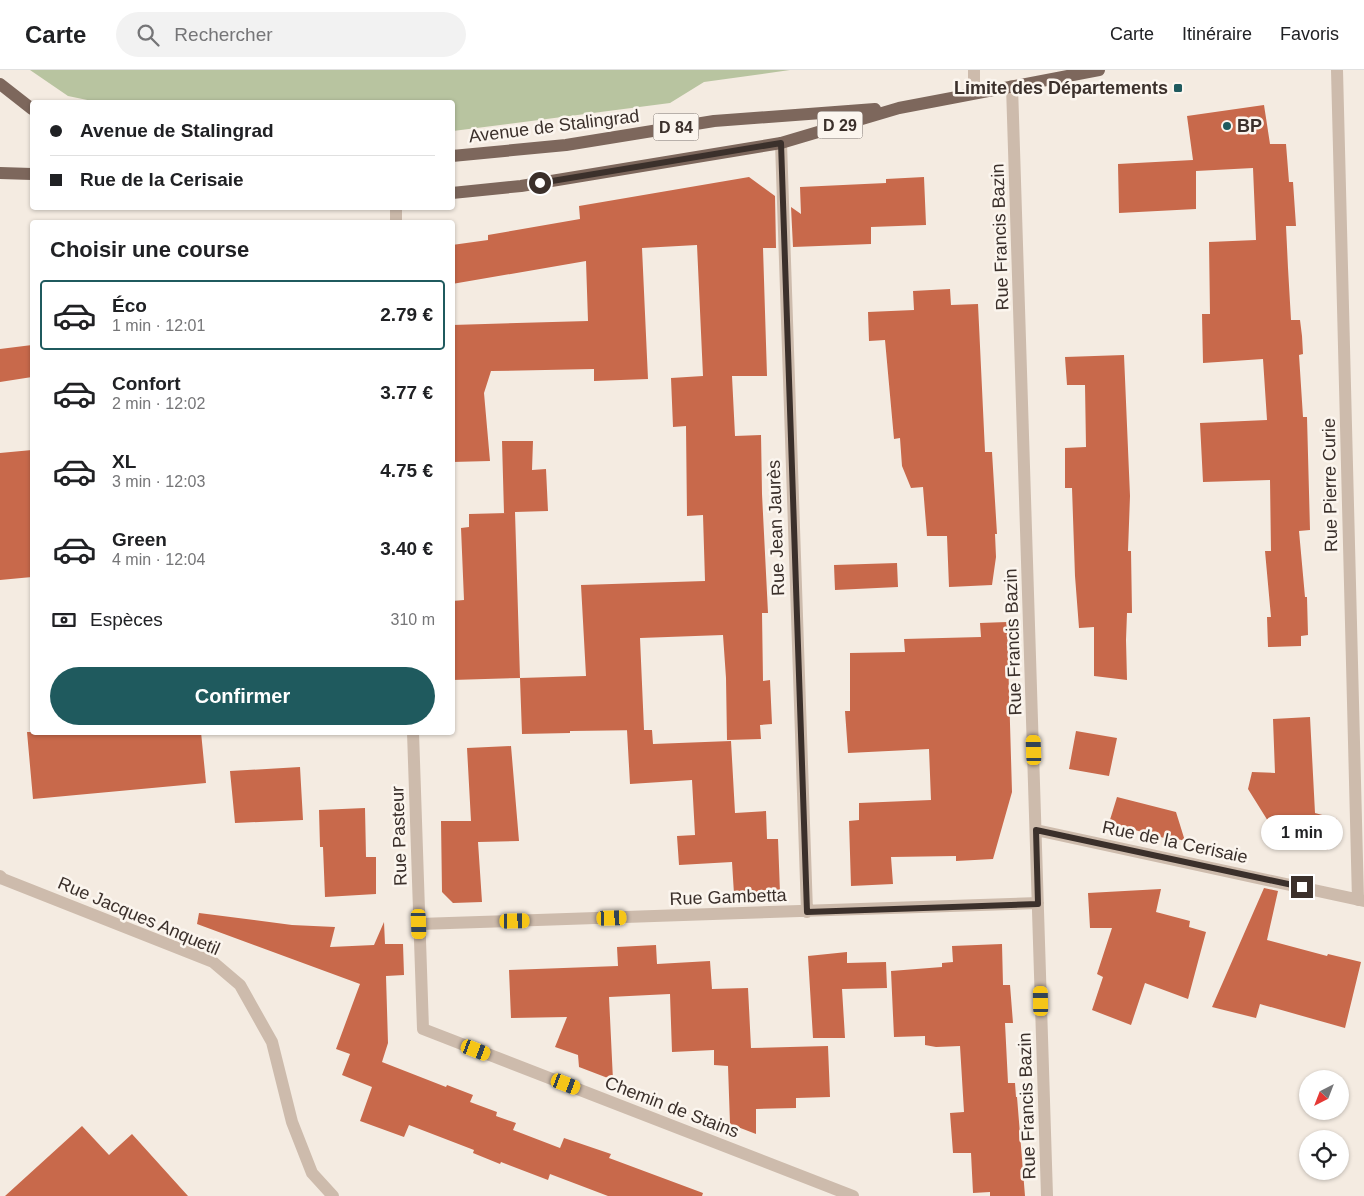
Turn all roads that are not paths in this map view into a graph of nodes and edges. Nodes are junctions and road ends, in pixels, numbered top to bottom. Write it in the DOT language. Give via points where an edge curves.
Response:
graph roads {
  1 [pos="974,70"];
  2 [pos="1099,70"];
  3 [pos="1337,70"];
  4 [pos="0,84"];
  5 [pos="1012,86"];
  6 [pos="974,93"];
  7 [pos="30,107"];
  8 [pos="900,108"];
  9 [pos="781,143"];
  10 [pos="455,156"];
  11 [pos="0,173"];
  12 [pos="30,174"];
  13 [pos="455,192"];
  14 [pos="413,735"];
  15 [pos="1036,830"];
  16 [pos="0,876"];
  17 [pos="1361,900"];
  18 [pos="1038,904"];
  19 [pos="807,912"];
  20 [pos="419,924"];
  21 [pos="423,1029"];
  22 [pos="333,1196"];
  23 [pos="853,1196"];
  24 [pos="1047,1196"];
  1 -- 6 [label="street"];
  2 -- 5 [label="main road, Avenue de Stalingrad"];
  3 -- 17 [label="street, Rue Pierre Curie"];
  4 -- 7 [label="main road"];
  5 -- 6 [label="main road, Avenue de Stalingrad"];
  5 -- 15 [label="street, Rue Francis Bazin"];
  6 -- 8 [label="main road, Avenue de Stalingrad / D 84"];
  8 -- 9 [label="main road, Avenue de Stalingrad / D 29"];
  8 -- 10 [label="main road, Avenue de Stalingrad / D 84" via="714,121 566,145"];
  9 -- 13 [label="main road, Avenue de Stalingrad / D 84" via="522,186"];
  9 -- 19 [label="street, Rue Jean Jaurès"];
  11 -- 12 [label="main road"];
  14 -- 20 [label="street, Rue Pasteur"];
  15 -- 17 [label="street, Rue de la Cerisaie"];
  15 -- 18 [label="street, Rue Francis Bazin"];
  16 -- 22 [label="street, Rue Jacques Anquetil" via="213,962 240,985 272,1042 292,1122 312,1173"];
  18 -- 19 [label="street, Rue Gambetta"];
  18 -- 24 [label="street, Rue Francis Bazin"];
  19 -- 20 [label="street, Rue Gambetta"];
  20 -- 21 [label="street, Rue Pasteur"];
  21 -- 23 [label="street, Chemin de Stains"];
}
